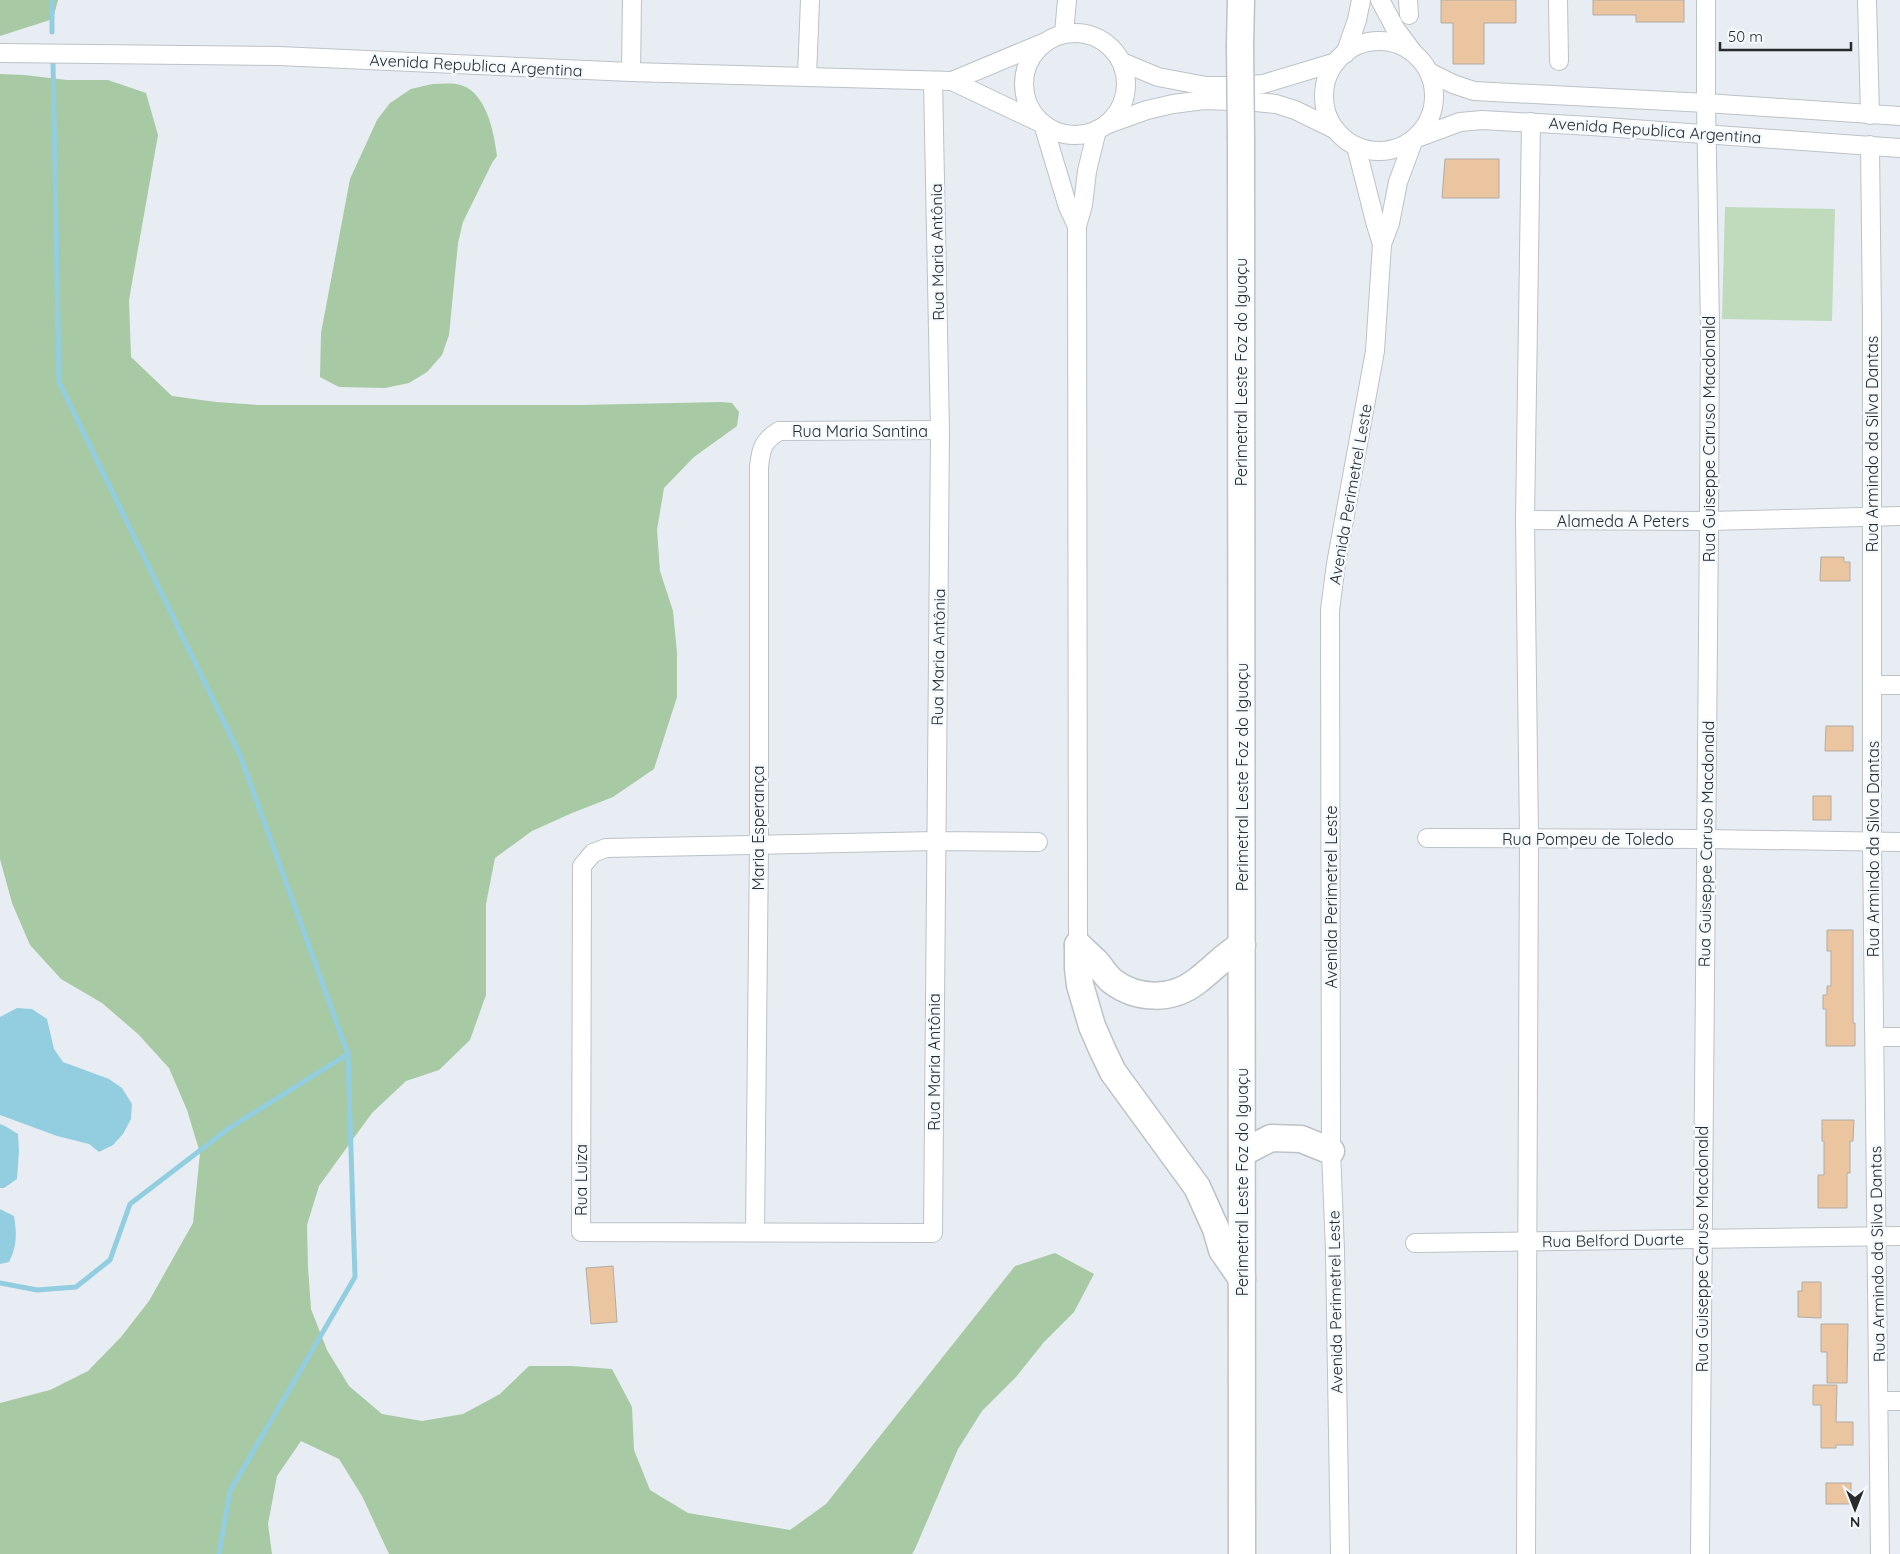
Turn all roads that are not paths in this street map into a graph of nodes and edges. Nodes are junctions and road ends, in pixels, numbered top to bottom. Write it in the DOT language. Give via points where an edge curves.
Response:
graph roads {
  1 [pos="632,0"];
  2 [pos="810,0"];
  3 [pos="1067,0"];
  4 [pos="1240,0"];
  5 [pos="1361,0"];
  6 [pos="1380,0"];
  7 [pos="1558,0"];
  8 [pos="1706,0"];
  9 [pos="1867,0"];
  10 [pos="1064,33"];
  11 [pos="1043,43"];
  12 [pos="0,52"];
  13 [pos="1414,53"];
  14 [pos="1340,58"];
  15 [pos="1559,60"];
  16 [pos="1122,62"];
  17 [pos="631,72"];
  18 [pos="1429,72"];
  19 [pos="807,76"];
  20 [pos="933,81"];
  21 [pos="952,81"];
  22 [pos="1706,102"];
  23 [pos="1870,115"];
  24 [pos="1900,116"];
  25 [pos="1532,122"];
  26 [pos="1043,124"];
  27 [pos="1102,127"];
  28 [pos="1336,130"];
  29 [pos="1707,133"];
  30 [pos="1414,139"];
  31 [pos="1870,145"];
  32 [pos="1356,146"];
  33 [pos="1900,148"];
  34 [pos="1077,226"];
  35 [pos="1382,244"];
  36 [pos="940,430"];
  37 [pos="779,431"];
  38 [pos="1871,516"];
  39 [pos="1900,516"];
  40 [pos="1525,520"];
  41 [pos="1709,521"];
  42 [pos="1872,685"];
  43 [pos="1900,685"];
  44 [pos="1427,838"];
  45 [pos="1529,839"];
  46 [pos="1706,839"];
  47 [pos="936,841"];
  48 [pos="1038,842"];
  49 [pos="1872,842"];
  50 [pos="1900,842"];
  51 [pos="758,844"];
  52 [pos="1242,944"];
  53 [pos="1078,945"];
  54 [pos="1875,1037"];
  55 [pos="1900,1037"];
  56 [pos="1331,1151"];
  57 [pos="1242,1153"];
  58 [pos="755,1232"];
  59 [pos="933,1233"];
  60 [pos="1878,1236"];
  61 [pos="1900,1236"];
  62 [pos="1702,1239"];
  63 [pos="1527,1242"];
  64 [pos="1415,1243"];
  65 [pos="1242,1280"];
  66 [pos="1879,1401"];
  67 [pos="1900,1401"];
  68 [pos="1242,1554"];
  69 [pos="1340,1554"];
  70 [pos="1526,1554"];
  71 [pos="1700,1554"];
  72 [pos="1880,1554"];
  1 -- 17 [label="street"];
  2 -- 19 [label="street"];
  3 -- 10 [label="street"];
  4 -- 52 [label="highway, Perimetral Leste Foz do Iguaçu, bridge"];
  5 -- 14 [label="street" via="1357,20"];
  6 -- 13 [label="street"];
  7 -- 15 [label="street"];
  8 -- 22 [label="street, Rua Guiseppe Caruso Macdonald"];
  9 -- 23 [label="street"];
  10 -- 11 [label="street"];
  10 -- 16 [label="street" via="1076,32 1098,38 1116,52"];
  11 -- 21 [label="street, Avenida Republica Argentina"];
  11 -- 26 [label="street" via="1029,61 1023,83 1028,106"];
  12 -- 17 [label="street, Avenida Republica Argentina" via="279,56"];
  13 -- 14 [label="street" via="1391,43 1379,42 1355,47"];
  13 -- 18 [label="street"];
  14 -- 16 [label="street" via="1263,84 1235,86 1206,86 1158,76"];
  14 -- 28 [label="street" via="1330,72 1324,96"];
  16 -- 27 [label="street" via="1126,73 1126,96 1122,107"];
  17 -- 19 [label="street, Avenida Republica Argentina"];
  18 -- 22 [label="street, Avenida Republica Argentina" via="1474,90"];
  18 -- 30 [label="street" via="1433,108"];
  19 -- 20 [label="street, Avenida Republica Argentina"];
  20 -- 21 [label="street, Avenida Republica Argentina"];
  20 -- 36 [label="street, Rua Maria Antônia"];
  21 -- 26 [label="street, Avenida Republica Argentina"];
  22 -- 23 [label="street, Avenida Republica Argentina"];
  22 -- 29 [label="street, Rua Guiseppe Caruso Macdonald"];
  23 -- 24 [label="street, Avenida Republica Argentina"];
  25 -- 29 [label="street, Avenida Republica Argentina"];
  25 -- 30 [label="street, Avenida Republica Argentina" via="1460,122"];
  25 -- 40 [label="street"];
  26 -- 27 [label="street" via="1052,130 1075,135"];
  26 -- 34 [label="street" via="1068,207"];
  27 -- 28 [label="street" via="1147,110 1204,100 1276,104"];
  27 -- 34 [label="street" via="1087,171"];
  28 -- 32 [label="street"];
  29 -- 31 [label="street, Avenida Republica Argentina"];
  29 -- 41 [label="street, Rua Guiseppe Caruso Macdonald"];
  30 -- 32 [label="street" via="1392,150 1367,150"];
  30 -- 35 [label="street, Avenida Perimetrel Leste" via="1398,182"];
  31 -- 33 [label="street, Avenida Republica Argentina"];
  31 -- 38 [label="street, Rua Armindo da Silva Dantas"];
  32 -- 35 [label="street, Avenida Perimetrel Leste"];
  34 -- 53 [label="street"];
  35 -- 56 [label="street, Avenida Perimetrel Leste" via="1375,351 1330,610"];
  36 -- 37 [label="street, Rua Maria Santina"];
  36 -- 47 [label="street, Rua Maria Antônia"];
  37 -- 51 [label="street, Maria Esperança" via="761,448 759,467"];
  38 -- 39 [label="street, Alameda A Peters"];
  38 -- 41 [label="street, Alameda A Peters"];
  38 -- 42 [label="street, Rua Armindo da Silva Dantas"];
  40 -- 41 [label="street, Alameda A Peters"];
  40 -- 45 [label="street"];
  41 -- 46 [label="street, Rua Guiseppe Caruso Macdonald"];
  42 -- 43 [label="street"];
  42 -- 49 [label="street, Rua Armindo da Silva Dantas"];
  44 -- 45 [label="street, Rua Pompeu de Toledo"];
  45 -- 46 [label="street, Rua Pompeu de Toledo"];
  45 -- 63 [label="street"];
  46 -- 49 [label="street, Rua Pompeu de Toledo"];
  46 -- 62 [label="street, Rua Guiseppe Caruso Macdonald"];
  47 -- 48 [label="street"];
  47 -- 51 [label="street"];
  47 -- 59 [label="street, Rua Maria Antônia"];
  49 -- 50 [label="street, Rua Pompeu de Toledo"];
  49 -- 54 [label="street, Rua Armindo da Silva Dantas"];
  51 -- 58 [label="street, Maria Esperança"];
  51 -- 58 [label="street, Rua Luiza" via="606,848 593,853 582,866 581,1232"];
  52 -- 53 [label="highway" via="1197,982 1164,996 1141,995 1119,986"];
  52 -- 57 [label="highway, Perimetral Leste Foz do Iguaçu"];
  53 -- 65 [label="highway" via="1080,985 1102,1050 1113,1072 1197,1187 1214,1222 1222,1250"];
  54 -- 55 [label="street"];
  54 -- 60 [label="street, Rua Armindo da Silva Dantas"];
  56 -- 57 [label="highway" via="1300,1139 1271,1138"];
  56 -- 69 [label="street, Avenida Perimetrel Leste" via="1336,1251"];
  57 -- 65 [label="highway, Perimetral Leste Foz do Iguaçu"];
  58 -- 59 [label="street, Rua Luiza"];
  60 -- 61 [label="street, Rua Belford Duarte"];
  60 -- 62 [label="street, Rua Belford Duarte"];
  60 -- 66 [label="street, Rua Armindo da Silva Dantas"];
  62 -- 63 [label="street, Rua Belford Duarte"];
  62 -- 71 [label="street, Rua Guiseppe Caruso Macdonald"];
  63 -- 64 [label="street, Rua Belford Duarte"];
  63 -- 70 [label="street"];
  65 -- 68 [label="highway, Perimetral Leste Foz do Iguaçu"];
  66 -- 67 [label="street"];
  66 -- 72 [label="street, Rua Armindo da Silva Dantas"];
}
